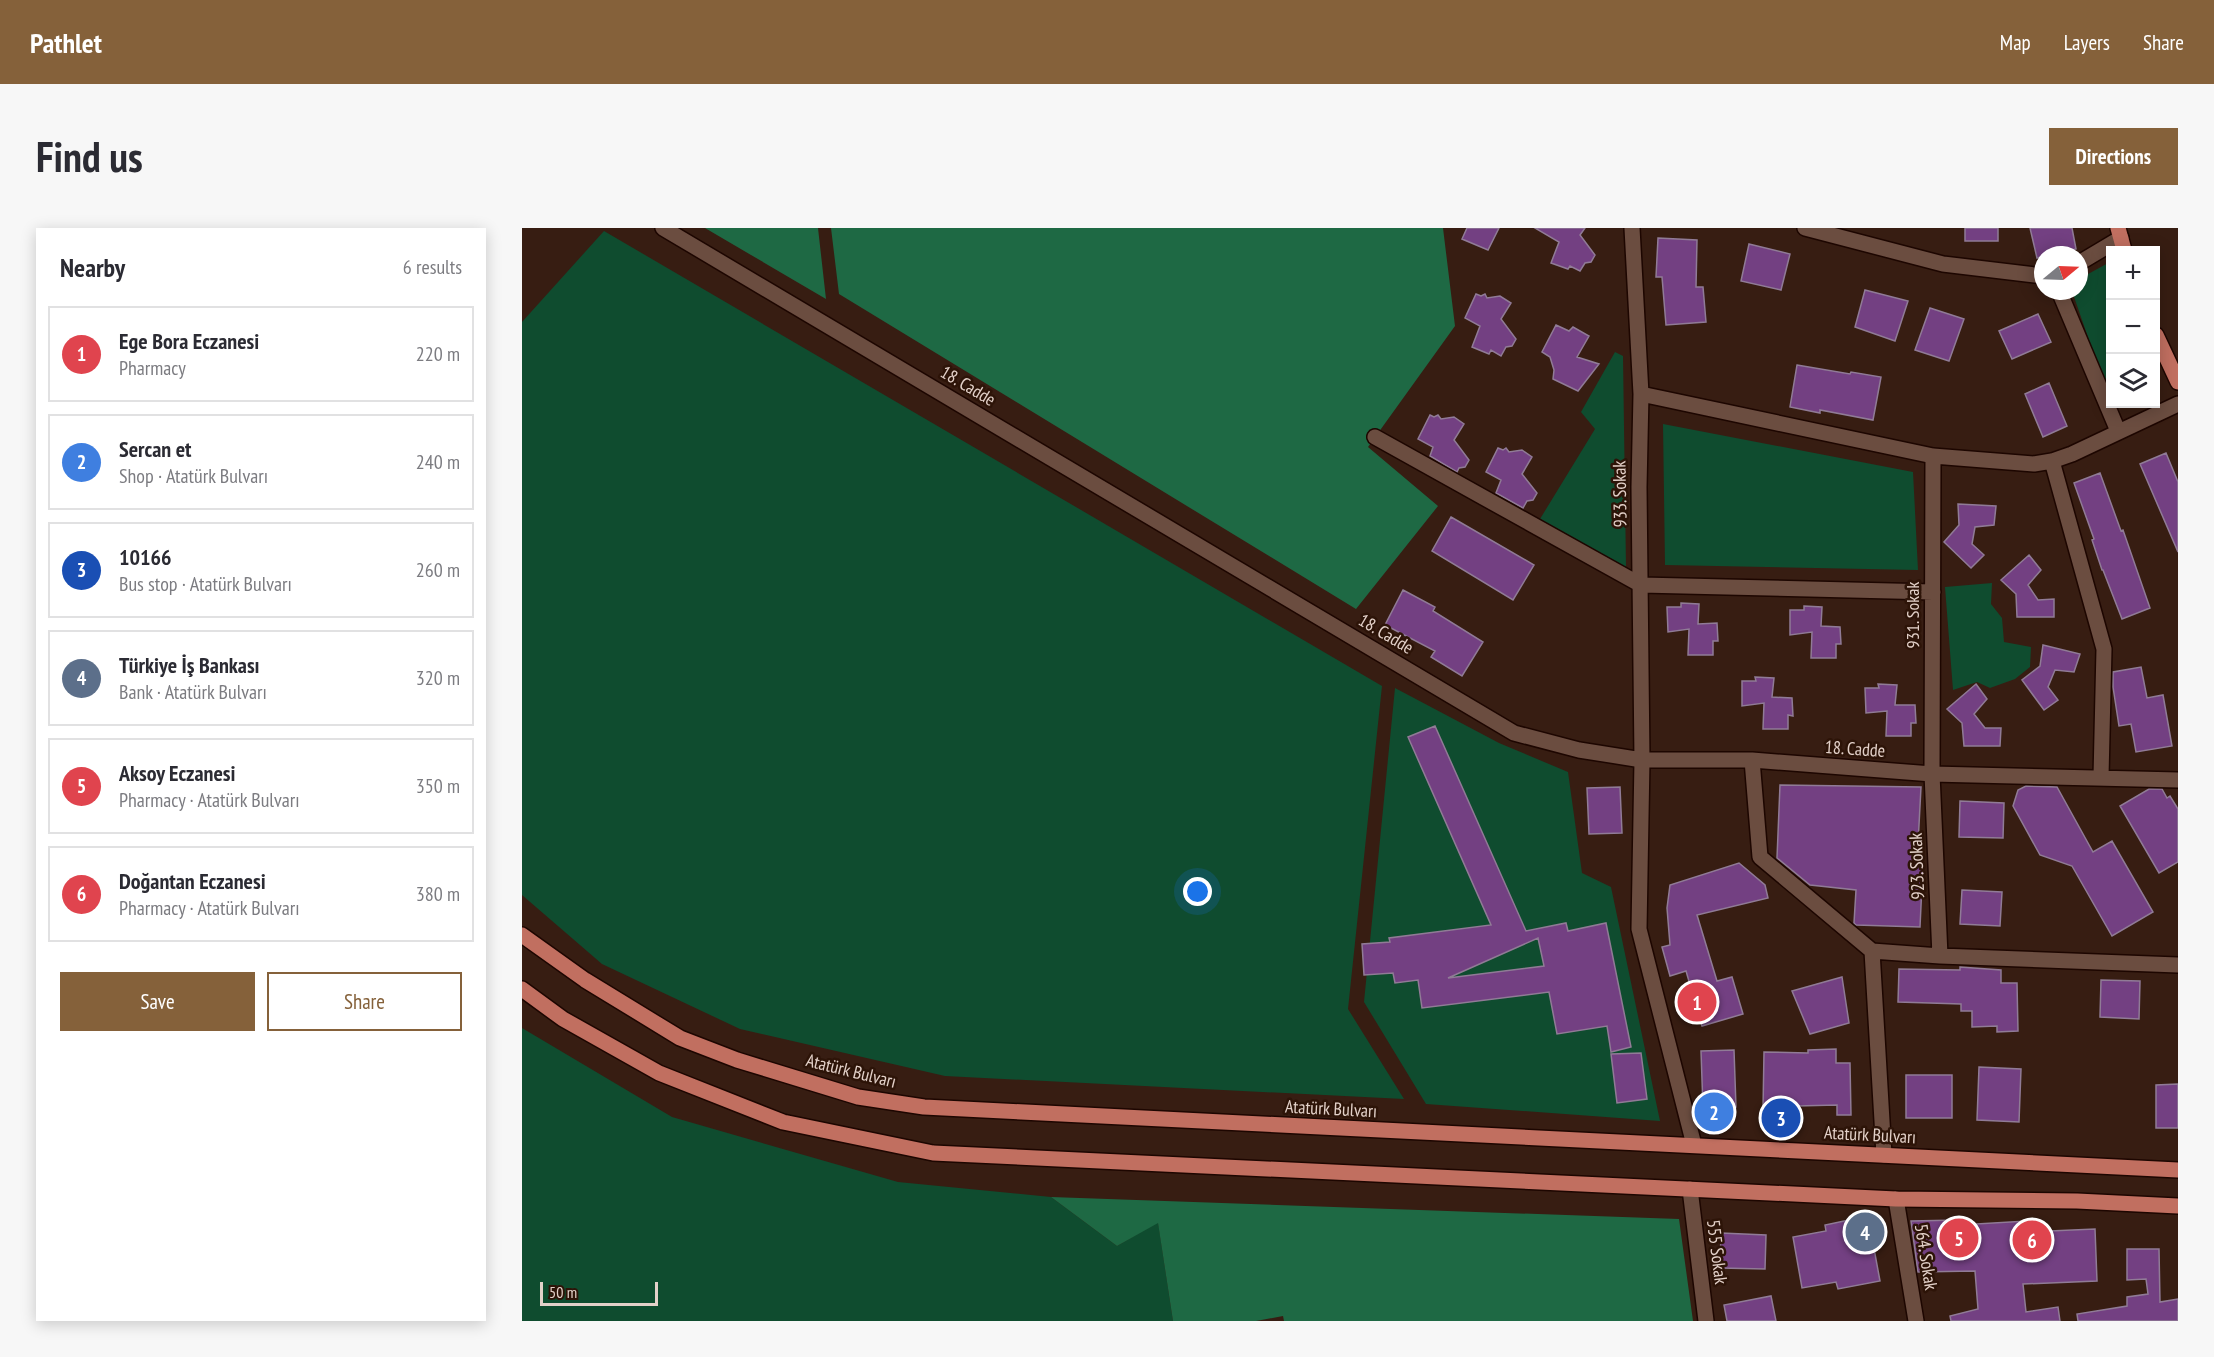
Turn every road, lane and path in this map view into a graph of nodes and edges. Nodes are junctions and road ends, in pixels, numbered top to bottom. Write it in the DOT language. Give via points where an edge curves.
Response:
graph roads {
  1 [pos="663,228"];
  2 [pos="1632,228"];
  3 [pos="1805,228"];
  4 [pos="2121,239"];
  5 [pos="2088,257"];
  6 [pos="2034,275"];
  7 [pos="2063,300"];
  8 [pos="2160,344"];
  9 [pos="2178,382"];
  10 [pos="1641,394"];
  11 [pos="2178,404"];
  12 [pos="2118,431"];
  13 [pos="1375,437"];
  14 [pos="1934,456"];
  15 [pos="2052,461"];
  16 [pos="1641,585"];
  17 [pos="1933,592"];
  18 [pos="1642,760"];
  19 [pos="1752,760"];
  20 [pos="1932,774"];
  21 [pos="2101,777"];
  22 [pos="2178,780"];
  23 [pos="522,935"];
  24 [pos="1872,951"];
  25 [pos="1940,956"];
  26 [pos="2178,965"];
  27 [pos="522,988"];
  28 [pos="1694,1145"];
  29 [pos="1884,1155"];
  30 [pos="2178,1170"];
  31 [pos="1690,1189"];
  32 [pos="1896,1199"];
  33 [pos="2178,1206"];
  34 [pos="1706,1321"];
  35 [pos="1916,1321"];
  1 -- 18 [label="street, 18. Cadde" via="1514,733 1579,750"];
  2 -- 10 [label="street, 933. Sokak"];
  3 -- 6 [label="street" via="1943,264"];
  4 -- 5 [label="street"];
  7 -- 12 [label="street"];
  8 -- 9 [label="main road"];
  10 -- 14 [label="street"];
  10 -- 16 [label="street, 933. Sokak"];
  11 -- 12 [label="street"];
  12 -- 15 [label="street"];
  13 -- 16 [label="street"];
  14 -- 15 [label="street" via="2034,464"];
  14 -- 17 [label="street, 931. Sokak"];
  15 -- 21 [label="street" via="2104,649"];
  16 -- 17 [label="street"];
  16 -- 18 [label="street, 933. Sokak"];
  17 -- 20 [label="street, 931. Sokak"];
  18 -- 19 [label="street, 18. Cadde"];
  18 -- 28 [label="street, 933. Sokak" via="1639,929"];
  19 -- 20 [label="street, 18. Cadde"];
  19 -- 24 [label="street" via="1760,857"];
  20 -- 21 [label="street, 18. Cadde"];
  20 -- 25 [label="street, 923. Sokak"];
  21 -- 22 [label="street, 18. Cadde"];
  23 -- 28 [label="main road, Atatürk Bulvarı" via="585,980 680,1038 858,1097 924,1107"];
  24 -- 25 [label="street"];
  24 -- 29 [label="street"];
  25 -- 26 [label="street"];
  27 -- 31 [label="main road" via="562,1019 659,1073 783,1122 933,1152"];
  28 -- 29 [label="main road, Atatürk Bulvarı"];
  29 -- 30 [label="main road, Atatürk Bulvarı"];
  31 -- 32 [label="main road"];
  31 -- 34 [label="street, 555 Sokak"];
  32 -- 33 [label="main road"];
  32 -- 35 [label="street, 564. Sokak"];
}
